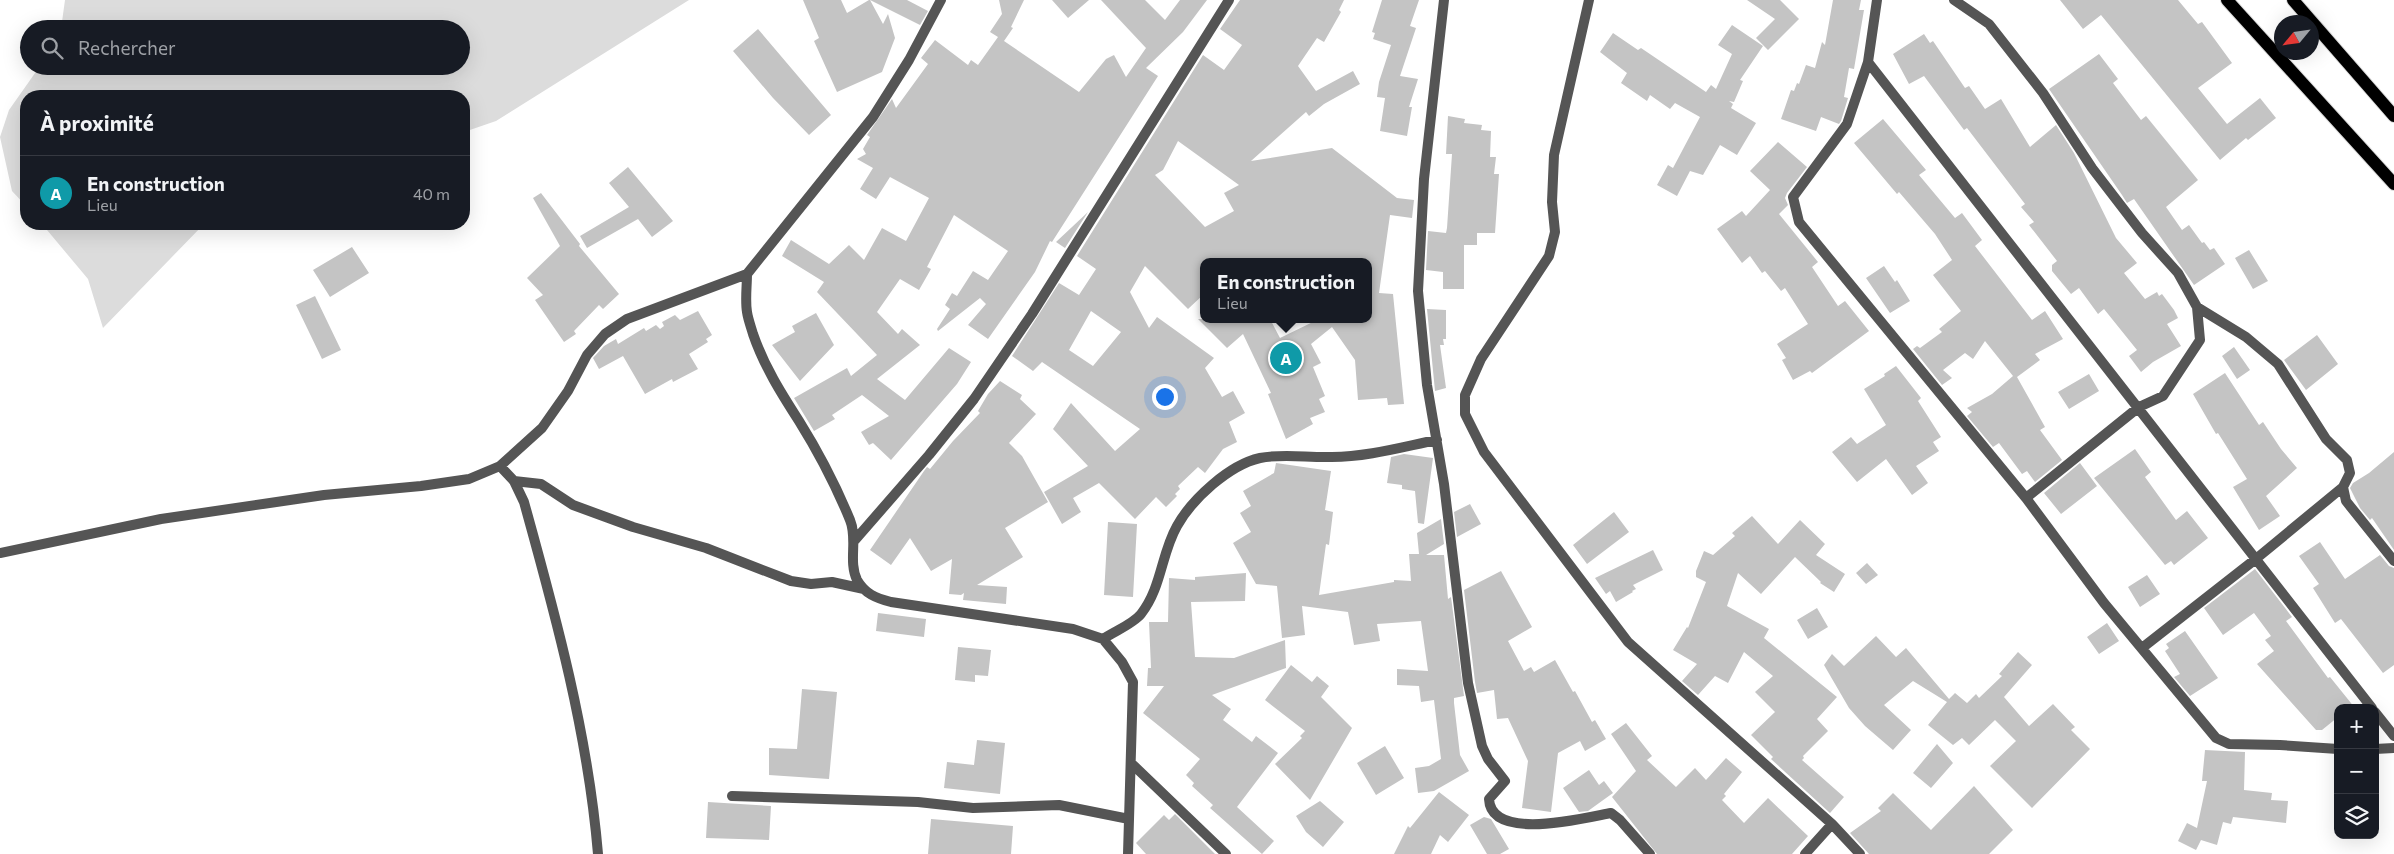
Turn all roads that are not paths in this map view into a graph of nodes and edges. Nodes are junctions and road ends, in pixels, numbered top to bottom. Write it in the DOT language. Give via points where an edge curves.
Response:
graph roads {
  1 [pos="941,0"];
  2 [pos="1229,0"];
  3 [pos="1444,0"];
  4 [pos="1589,0"];
  5 [pos="1877,0"];
  6 [pos="1954,0"];
  7 [pos="2227,0"];
  8 [pos="2293,0"];
  9 [pos="1868,62"];
  10 [pos="2394,116"];
  11 [pos="2394,184"];
  12 [pos="747,274"];
  13 [pos="2197,307"];
  14 [pos="2139,407"];
  15 [pos="1437,440"];
  16 [pos="500,466"];
  17 [pos="514,481"];
  18 [pos="2343,486"];
  19 [pos="2026,498"];
  20 [pos="855,540"];
  21 [pos="0,553"];
  22 [pos="2257,558"];
  23 [pos="2394,561"];
  24 [pos="864,589"];
  25 [pos="1103,639"];
  26 [pos="2142,648"];
  27 [pos="2369,704"];
  28 [pos="2379,717"];
  29 [pos="2394,736"];
  30 [pos="2394,748"];
  31 [pos="2334,749"];
  32 [pos="2379,749"];
  33 [pos="1130,763"];
  34 [pos="732,796"];
  35 [pos="1129,819"];
  36 [pos="1832,824"];
  37 [pos="598,854"];
  38 [pos="1128,854"];
  39 [pos="1226,854"];
  40 [pos="1650,854"];
  41 [pos="1805,854"];
  42 [pos="1860,854"];
  1 -- 12 [label="street" via="909,60 873,116"];
  2 -- 20 [label="street" via="1032,314 974,399"];
  3 -- 15 [label="street" via="1424,179 1418,291 1427,385"];
  4 -- 36 [label="street" via="1554,155 1552,202 1555,232 1550,256 1481,359 1464,395 1465,414 1484,452 1628,642"];
  5 -- 9 [label="street"];
  6 -- 13 [label="street" via="1989,24 2043,93 2092,168 2142,233 2178,273"];
  7 -- 11 [label="main road"];
  8 -- 10 [label="main road"];
  9 -- 14 [label="street"];
  9 -- 19 [label="street" via="1847,124 1793,197 1799,222"];
  12 -- 16 [label="street" via="627,319 605,334 586,355 568,392 542,428"];
  12 -- 20 [label="street" via="747,313 760,355 839,493 852,523"];
  13 -- 14 [label="street" via="2200,340 2163,396"];
  13 -- 18 [label="street" via="2246,337 2278,364 2326,438 2347,460 2350,473"];
  14 -- 19 [label="street"];
  14 -- 22 [label="street"];
  15 -- 25 [label="street" via="1332,458 1300,455 1260,458 1232,469 1200,496 1176,527 1157,587 1140,615"];
  15 -- 40 [label="street" via="1468,683 1482,746 1505,781 1489,799 1489,808 1504,820 1525,823 1552,824 1611,813"];
  16 -- 17 [label="street"];
  16 -- 21 [label="street" via="469,479 324,495 161,519"];
  17 -- 24 [label="street" via="542,484 573,506 706,548 791,581 811,584 832,582"];
  17 -- 37 [label="street" via="524,502 564,650 581,727"];
  18 -- 22 [label="street"];
  18 -- 23 [label="street" via="2346,501"];
  19 -- 26 [label="street" via="2104,603"];
  20 -- 24 [label="street" via="853,563 856,578"];
  22 -- 26 [label="street"];
  22 -- 27 [label="street"];
  24 -- 25 [label="street" via="875,598 891,602 1074,629"];
  25 -- 33 [label="street" via="1133,682"];
  26 -- 31 [label="street" via="2216,738 2229,744"];
  28 -- 29 [label="street"];
  30 -- 32 [label="street"];
  33 -- 35 [label="street"];
  33 -- 39 [label="street"];
  34 -- 35 [label="street" via="918,802 973,808 1059,805"];
  35 -- 38 [label="street"];
  36 -- 41 [label="street"];
  36 -- 42 [label="street"];
}
